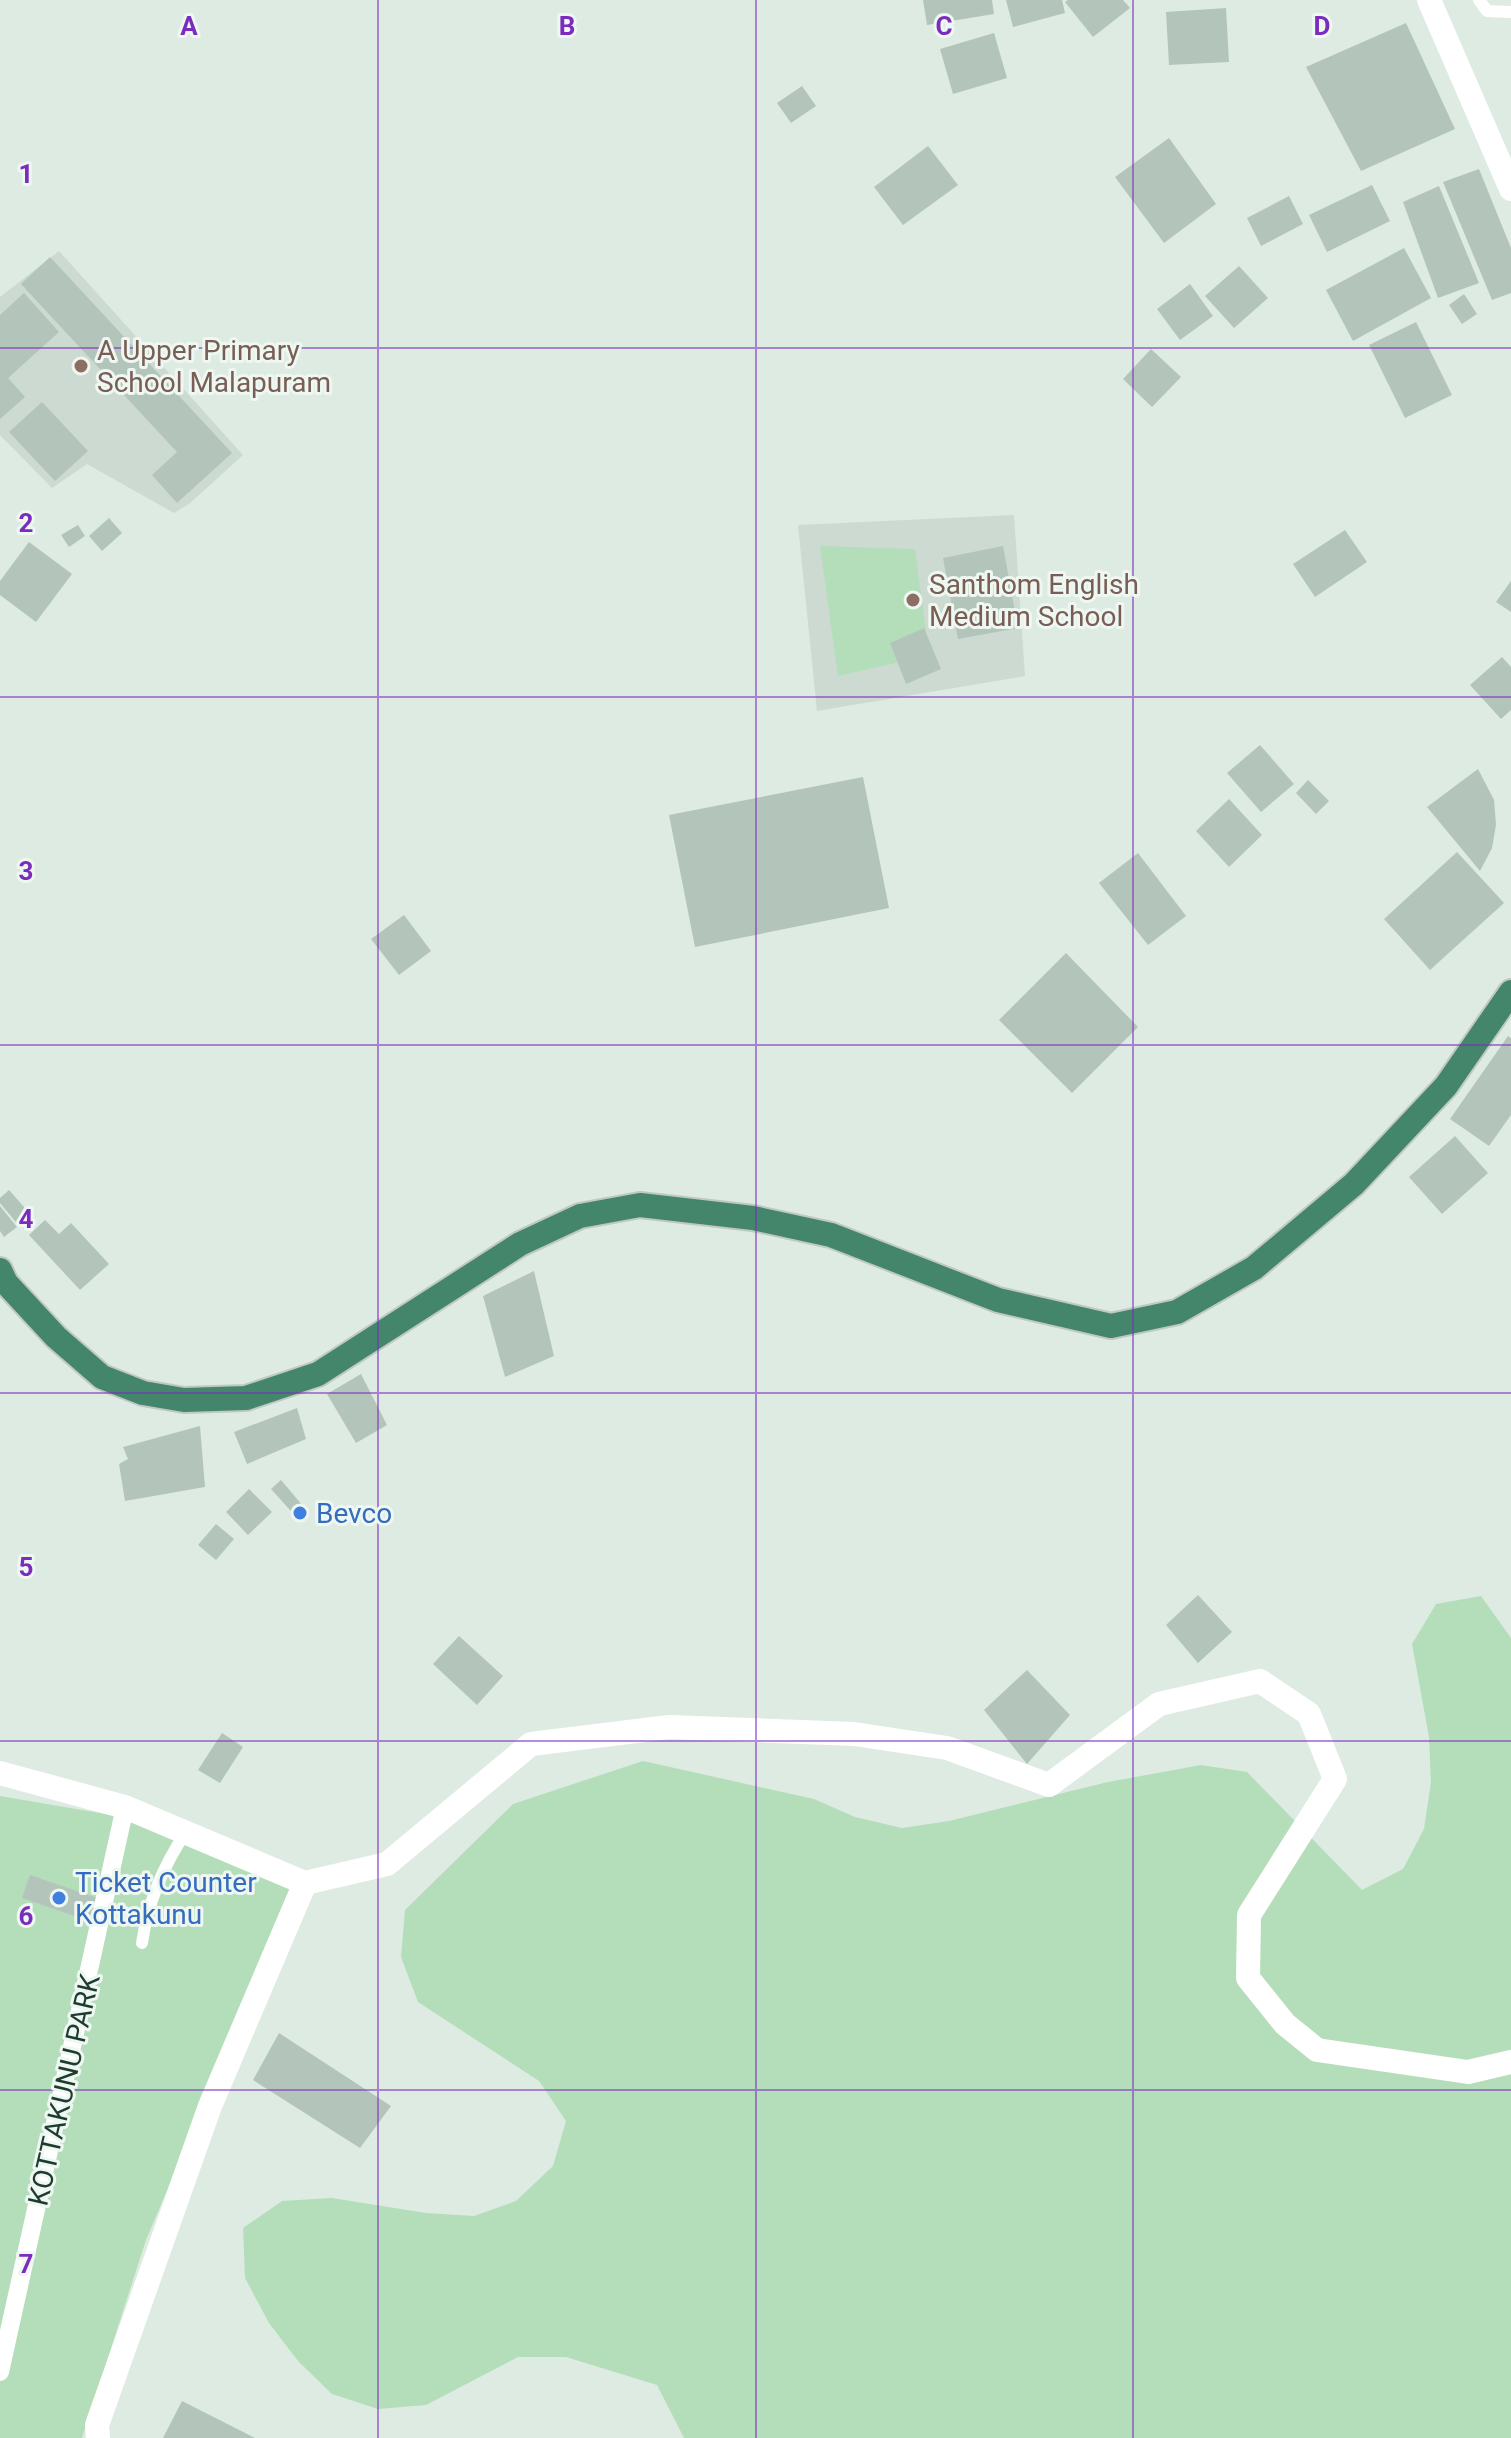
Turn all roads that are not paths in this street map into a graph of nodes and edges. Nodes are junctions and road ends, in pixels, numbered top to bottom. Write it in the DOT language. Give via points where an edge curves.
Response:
graph roads {
  1 [pos="1429,0"];
  2 [pos="1479,0"];
  3 [pos="1511,12"];
  4 [pos="1511,189"];
  5 [pos="1511,992"];
  6 [pos="0,1270"];
  7 [pos="0,1773"];
  8 [pos="125,1807"];
  9 [pos="186,1832"];
  10 [pos="305,1883"];
  11 [pos="142,1943"];
  12 [pos="1511,2062"];
  13 [pos="0,2372"];
  14 [pos="98,2438"];
  1 -- 4 [label="street"];
  2 -- 3 [label="lane" via="1487,11"];
  5 -- 6 [label="highway" via="1446,1086 1354,1184 1254,1268 1177,1312 1111,1326 998,1300 831,1235 753,1218 640,1205 580,1216 520,1244 318,1374 246,1398 184,1400 143,1393 102,1377 56,1337"];
  7 -- 8 [label="street"];
  8 -- 9 [label="street"];
  8 -- 13 [label="street, KOTTAKUNU PARK"];
  9 -- 10 [label="street"];
  9 -- 11 [label="lane" via="167,1861"];
  10 -- 12 [label="street" via="387,1864 531,1744 669,1727 854,1734 947,1748 1049,1785 1159,1704 1260,1681 1309,1714 1335,1779 1249,1915 1248,1978 1285,2024 1317,2050 1468,2072"];
  10 -- 14 [label="street" via="210,2106 97,2425"];
}
